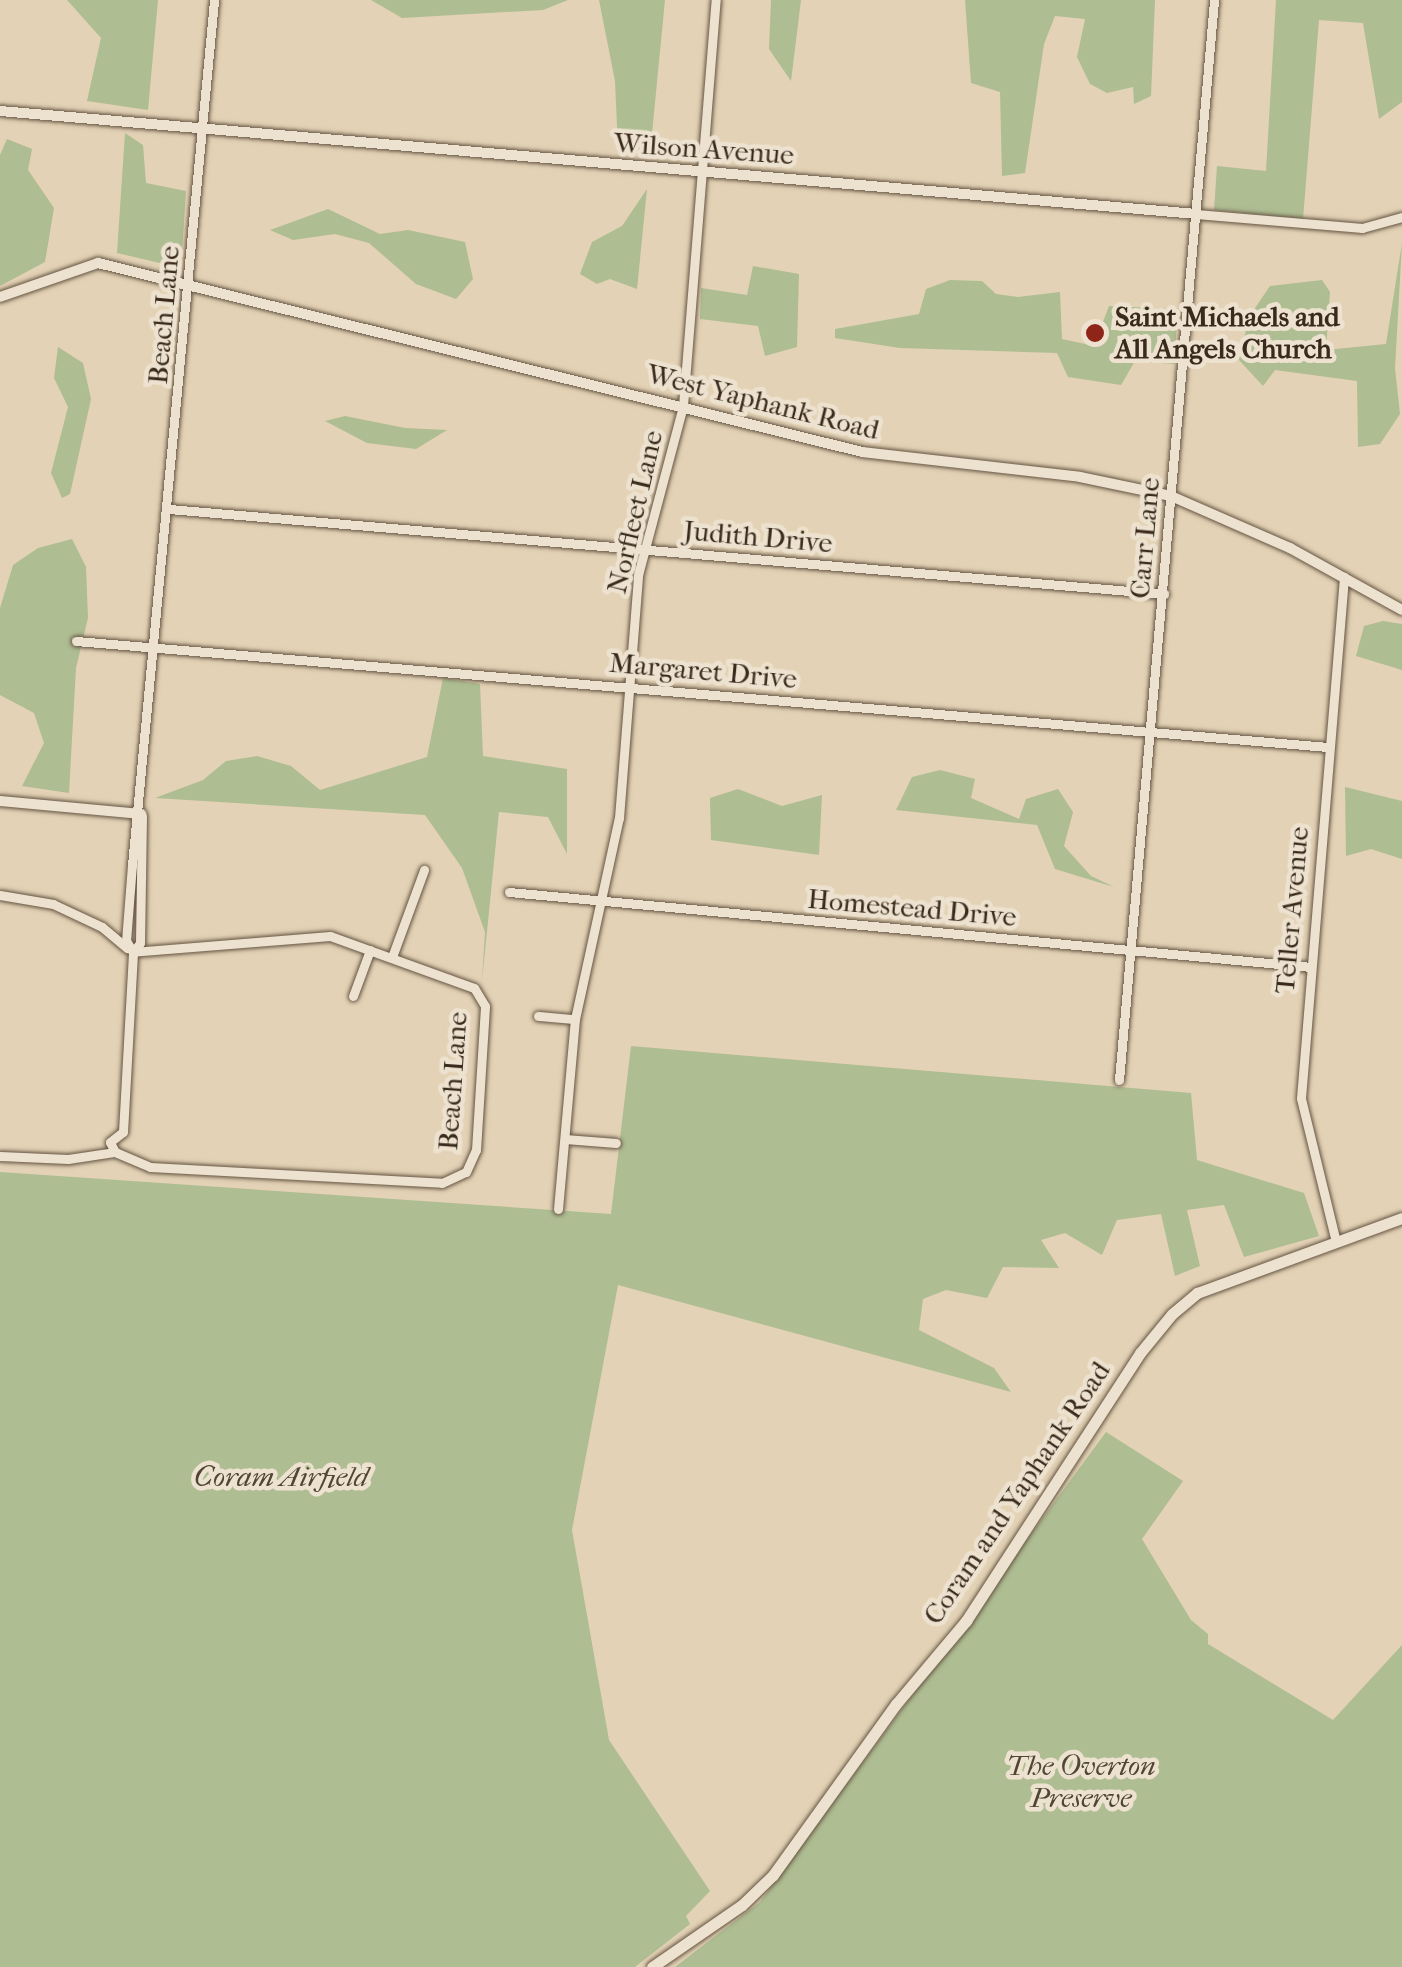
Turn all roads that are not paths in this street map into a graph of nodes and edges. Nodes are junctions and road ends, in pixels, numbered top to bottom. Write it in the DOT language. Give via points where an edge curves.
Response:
graph roads {
  1 [pos="214,0"];
  2 [pos="716,0"];
  3 [pos="1214,0"];
  4 [pos="0,111"];
  5 [pos="202,128"];
  6 [pos="704,172"];
  7 [pos="1196,214"];
  8 [pos="1402,217"];
  9 [pos="190,286"];
  10 [pos="0,297"];
  11 [pos="683,406"];
  12 [pos="1171,496"];
  13 [pos="169,509"];
  14 [pos="645,550"];
  15 [pos="1344,578"];
  16 [pos="1164,594"];
  17 [pos="1402,610"];
  18 [pos="76,640"];
  19 [pos="156,646"];
  20 [pos="628,687"];
  21 [pos="1150,734"];
  22 [pos="1327,747"];
  23 [pos="0,801"];
  24 [pos="141,814"];
  25 [pos="424,870"];
  26 [pos="509,892"];
  27 [pos="0,895"];
  28 [pos="604,903"];
  29 [pos="370,950"];
  30 [pos="1131,950"];
  31 [pos="133,952"];
  32 [pos="392,957"];
  33 [pos="1312,967"];
  34 [pos="354,996"];
  35 [pos="538,1016"];
  36 [pos="576,1020"];
  37 [pos="1119,1080"];
  38 [pos="565,1139"];
  39 [pos="616,1142"];
  40 [pos="115,1152"];
  41 [pos="0,1156"];
  42 [pos="558,1209"];
  43 [pos="1402,1218"];
  44 [pos="1336,1242"];
  45 [pos="652,1967"];
  1 -- 5 [label="street, Beach Lane"];
  2 -- 6 [label="street, Norfleet Lane"];
  3 -- 7 [label="street, Carr Lane"];
  4 -- 5 [label="street, Wilson Avenue"];
  5 -- 6 [label="street, Wilson Avenue"];
  5 -- 9 [label="street, Beach Lane"];
  6 -- 7 [label="street, Wilson Avenue"];
  6 -- 11 [label="street, Norfleet Lane"];
  7 -- 8 [label="street, Wilson Avenue" via="1362,228"];
  7 -- 12 [label="street, Carr Lane"];
  9 -- 10 [label="street, West Yaphank Road" via="98,264"];
  9 -- 11 [label="street, West Yaphank Road"];
  9 -- 13 [label="street, Beach Lane"];
  11 -- 12 [label="street, West Yaphank Road" via="915,462 1080,477"];
  11 -- 14 [label="street, Norfleet Lane"];
  12 -- 15 [label="street, West Yaphank Road"];
  12 -- 16 [label="street, Carr Lane"];
  13 -- 14 [label="street, Judith Drive"];
  13 -- 19 [label="street, Beach Lane"];
  14 -- 16 [label="street, Judith Drive"];
  14 -- 20 [label="street, Norfleet Lane"];
  15 -- 17 [label="street, West Yaphank Road"];
  15 -- 22 [label="street, Teller Avenue"];
  16 -- 21 [label="street, Carr Lane"];
  18 -- 19 [label="street, Margaret Drive"];
  19 -- 20 [label="street, Margaret Drive"];
  19 -- 24 [label="street, Beach Lane"];
  20 -- 21 [label="street, Margaret Drive"];
  20 -- 28 [label="street, Norfleet Lane" via="619,818"];
  21 -- 22 [label="street, Margaret Drive"];
  21 -- 30 [label="street, Carr Lane"];
  22 -- 33 [label="street, Teller Avenue"];
  23 -- 24 [label="street"];
  24 -- 31 [label="street, Beach Lane" via="126,941"];
  25 -- 32 [label="street"];
  26 -- 28 [label="street, Homestead Drive"];
  27 -- 31 [label="street" via="70,912"];
  28 -- 30 [label="street, Homestead Drive"];
  28 -- 36 [label="street, Norfleet Lane"];
  29 -- 31 [label="street, Beach Lane" via="330,936"];
  29 -- 32 [label="street, Beach Lane"];
  29 -- 34 [label="street"];
  30 -- 33 [label="street, Homestead Drive"];
  30 -- 37 [label="street, Carr Lane"];
  31 -- 40 [label="street, Beach Lane" via="123,1132 110,1142"];
  32 -- 40 [label="street, Beach Lane" via="474,988 485,1006 476,1150 466,1172 442,1183 268,1175 150,1167"];
  33 -- 44 [label="street, Teller Avenue" via="1301,1098"];
  35 -- 36 [label="street"];
  36 -- 38 [label="street, Norfleet Lane"];
  38 -- 39 [label="street"];
  38 -- 42 [label="street, Norfleet Lane"];
  40 -- 41 [label="street, Beach Lane" via="68,1159"];
  43 -- 44 [label="main road, Coram and Yaphank Road"];
  44 -- 45 [label="main road, Coram and Yaphank Road" via="1197,1294 1172,1314 966,1622 896,1704 773,1876"];
}
